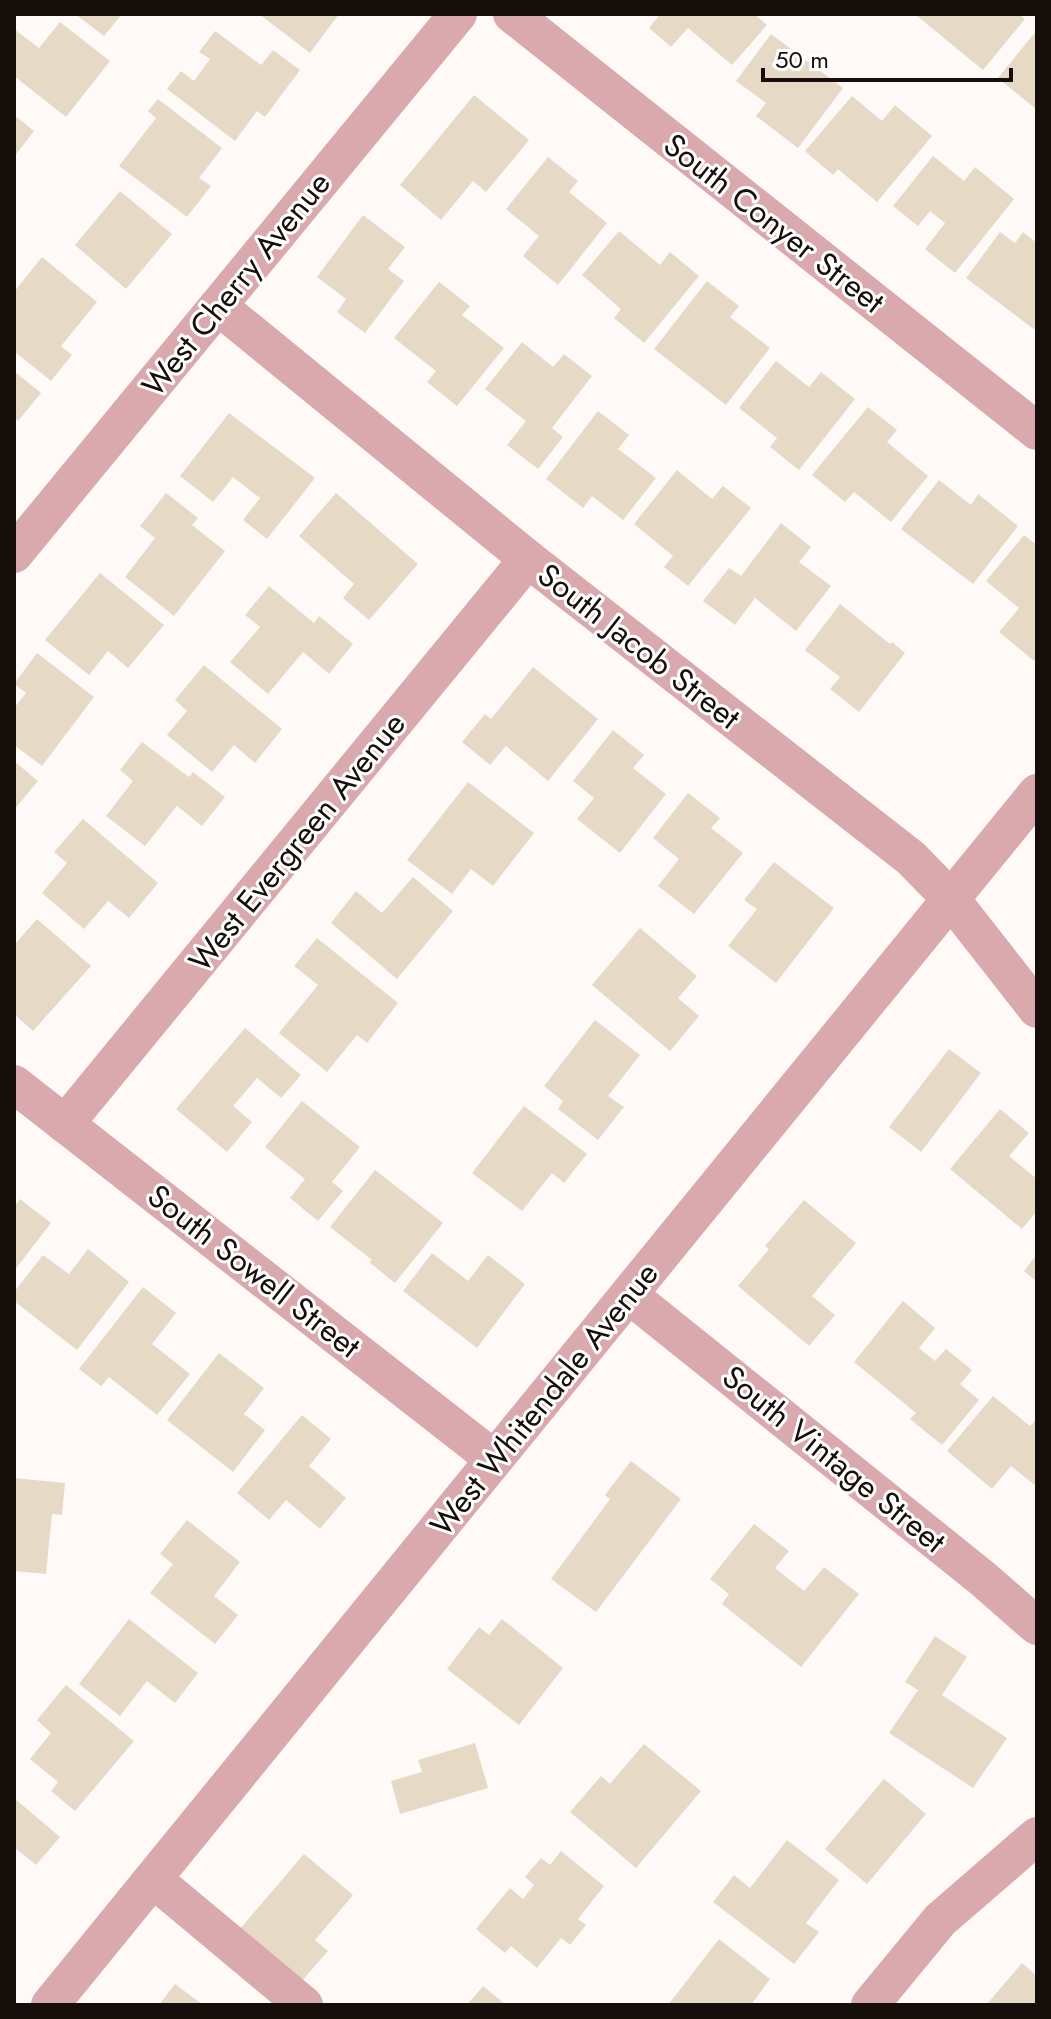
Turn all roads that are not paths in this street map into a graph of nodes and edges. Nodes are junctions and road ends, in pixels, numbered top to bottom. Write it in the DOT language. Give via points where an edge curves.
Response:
graph roads {
  1 [pos="458,14"];
  2 [pos="512,14"];
  3 [pos="218,306"];
  4 [pos="1037,431"];
  5 [pos="14,554"];
  6 [pos="528,559"];
  7 [pos="1037,793"];
  8 [pos="950,898"];
  9 [pos="1037,1009"];
  10 [pos="14,1084"];
  11 [pos="65,1124"];
  12 [pos="629,1295"];
  13 [pos="494,1459"];
  14 [pos="1037,1626"];
  15 [pos="1037,1836"];
  16 [pos="153,1879"];
  17 [pos="50,2005"];
  18 [pos="304,2005"];
  19 [pos="870,2005"];
  1 -- 3 [label="street, West Cherry Avenue"];
  2 -- 4 [label="street, South Conyer Street"];
  3 -- 5 [label="street, West Cherry Avenue"];
  3 -- 6 [label="street, South Jacob Street"];
  6 -- 8 [label="street, South Jacob Street" via="911,858"];
  6 -- 11 [label="street, West Evergreen Avenue"];
  7 -- 8 [label="street, West Whitendale Avenue"];
  8 -- 9 [label="street, South Jacob Street"];
  8 -- 12 [label="street, West Whitendale Avenue"];
  10 -- 11 [label="street, South Sowell Street"];
  11 -- 13 [label="street, South Sowell Street"];
  12 -- 13 [label="street, West Whitendale Avenue"];
  12 -- 14 [label="street, South Vintage Street"];
  13 -- 16 [label="street, West Whitendale Avenue"];
  15 -- 19 [label="street" via="940,1920"];
  16 -- 17 [label="street, West Whitendale Avenue"];
  16 -- 18 [label="street"];
}
